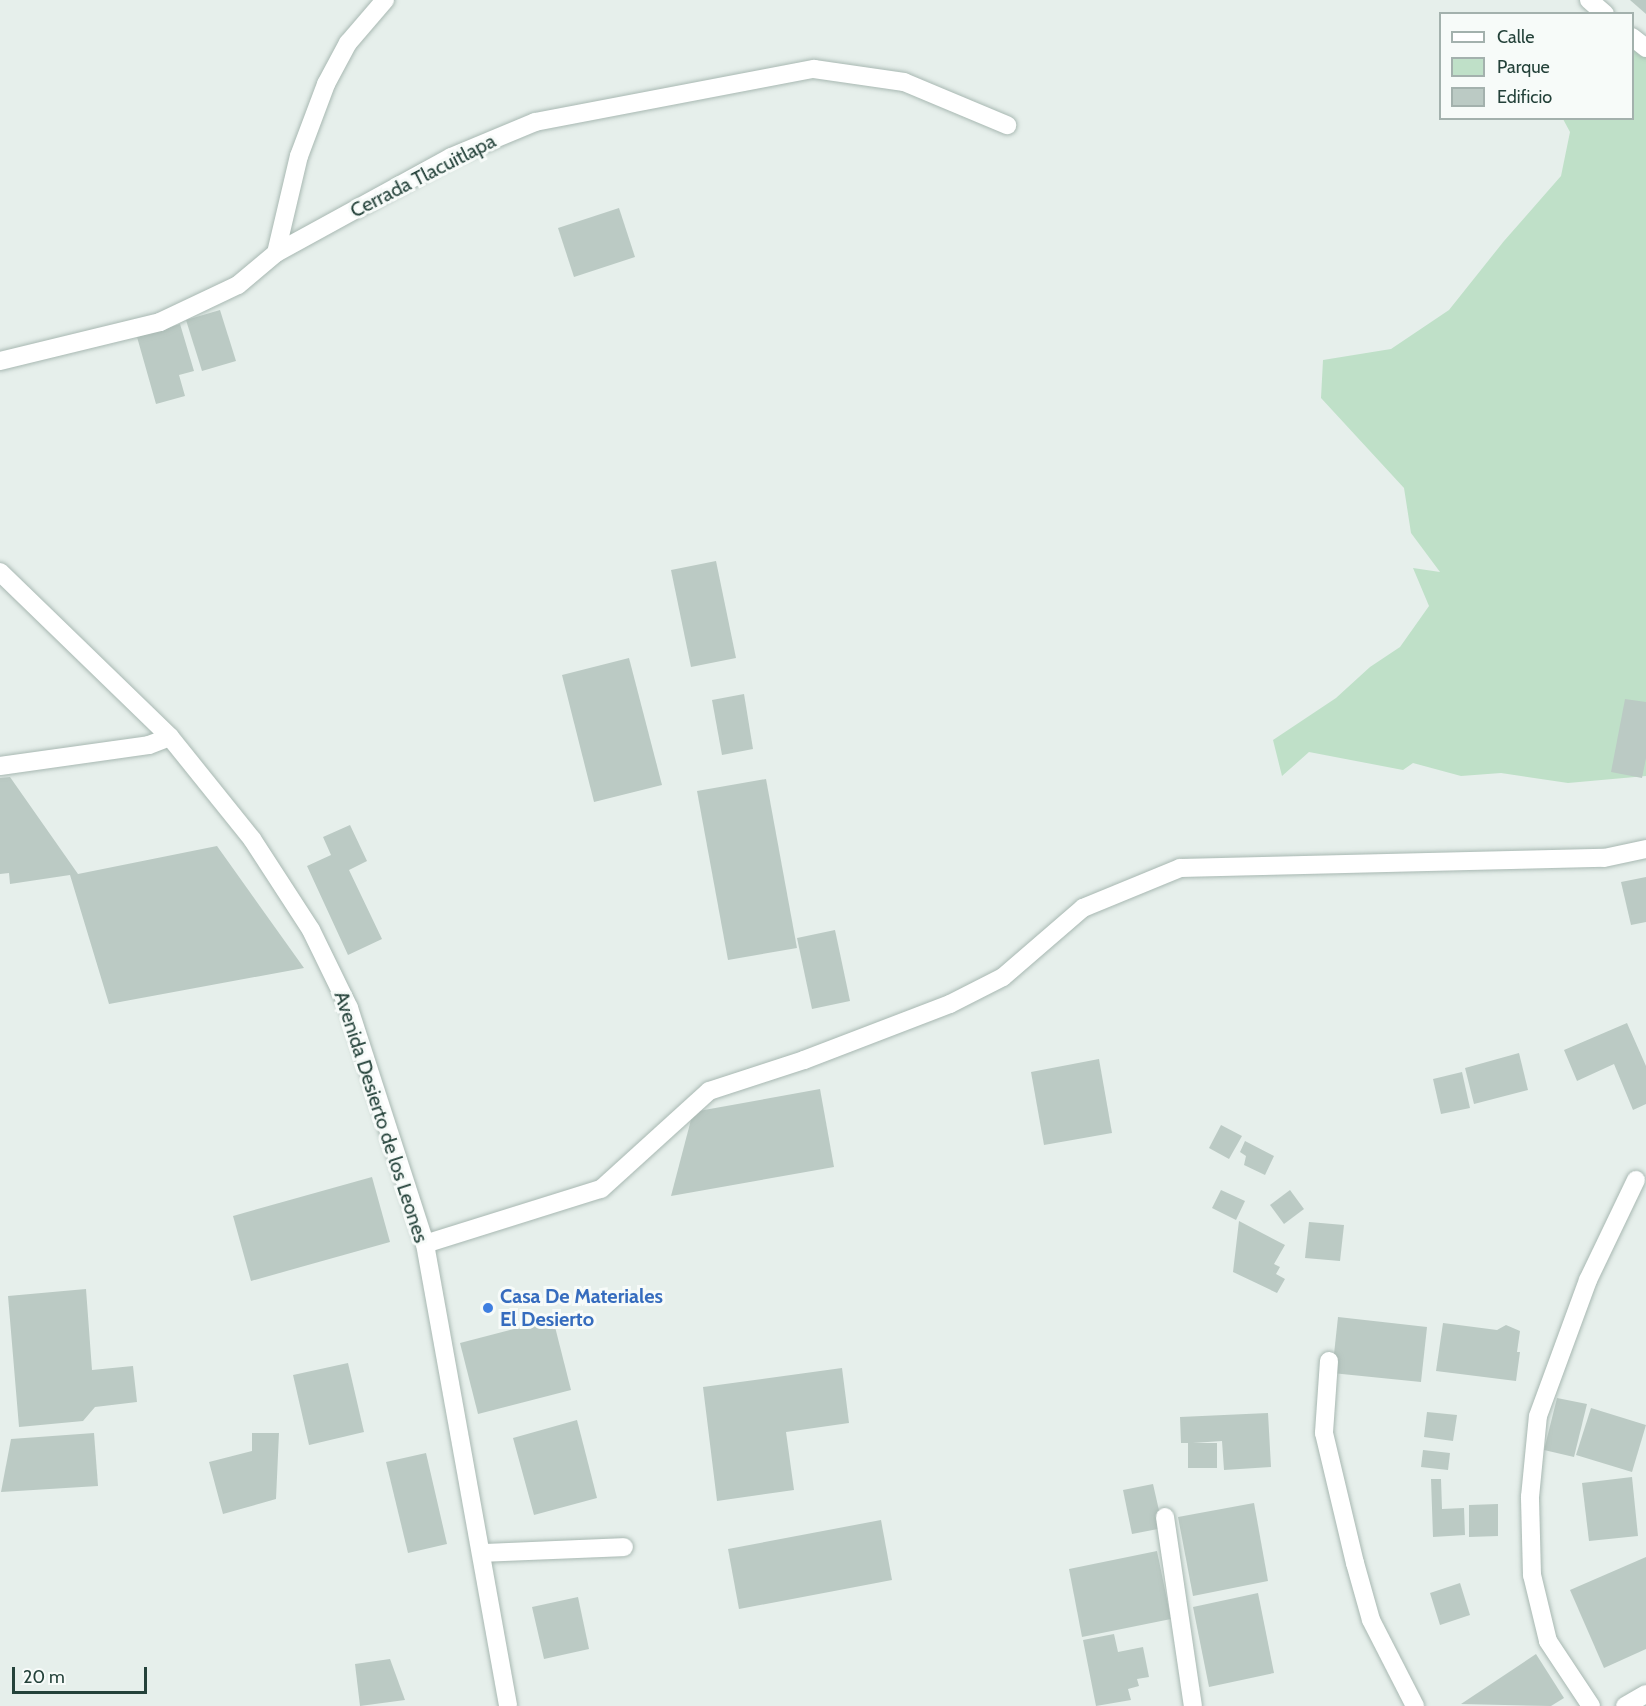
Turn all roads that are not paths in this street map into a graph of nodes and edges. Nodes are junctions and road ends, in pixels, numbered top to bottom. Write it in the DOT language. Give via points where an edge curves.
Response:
graph roads {
  1 [pos="385,0"];
  2 [pos="1588,0"];
  3 [pos="1603,12"];
  4 [pos="1634,39"];
  5 [pos="1646,48"];
  6 [pos="1007,125"];
  7 [pos="276,253"];
  8 [pos="0,361"];
  9 [pos="0,572"];
  10 [pos="170,737"];
  11 [pos="0,766"];
  12 [pos="1646,849"];
  13 [pos="1636,1180"];
  14 [pos="425,1244"];
  15 [pos="1329,1361"];
  16 [pos="1165,1517"];
  17 [pos="624,1547"];
  18 [pos="482,1553"];
  19 [pos="1646,1694"];
  20 [pos="508,1706"];
  21 [pos="1193,1706"];
  22 [pos="1415,1706"];
  23 [pos="1591,1706"];
  24 [pos="1625,1706"];
  1 -- 7 [label="street" via="348,43 326,84 299,156"];
  2 -- 3 [label="street"];
  4 -- 5 [label="street"];
  6 -- 7 [label="street, Cerrada Tlacuitlapa" via="904,82 814,69 535,122 451,157"];
  7 -- 8 [label="street, Cerrada Tlacuitlapa" via="238,285 160,322"];
  9 -- 10 [label="street, Avenida Desierto de los Leones"];
  10 -- 11 [label="street" via="149,745"];
  10 -- 14 [label="street, Avenida Desierto de los Leones" via="252,839 311,930 349,1008"];
  12 -- 14 [label="street" via="1604,858 1180,868 1083,908 1003,976 950,1004 710,1091 602,1189"];
  13 -- 23 [label="street" via="1588,1280 1538,1416 1530,1497 1532,1575 1548,1641"];
  14 -- 18 [label="street, Avenida Desierto de los Leones"];
  15 -- 22 [label="street" via="1323,1433 1371,1620"];
  16 -- 21 [label="street"];
  17 -- 18 [label="street"];
  18 -- 20 [label="street, Avenida Desierto de los Leones"];
  19 -- 24 [label="street"];
}
